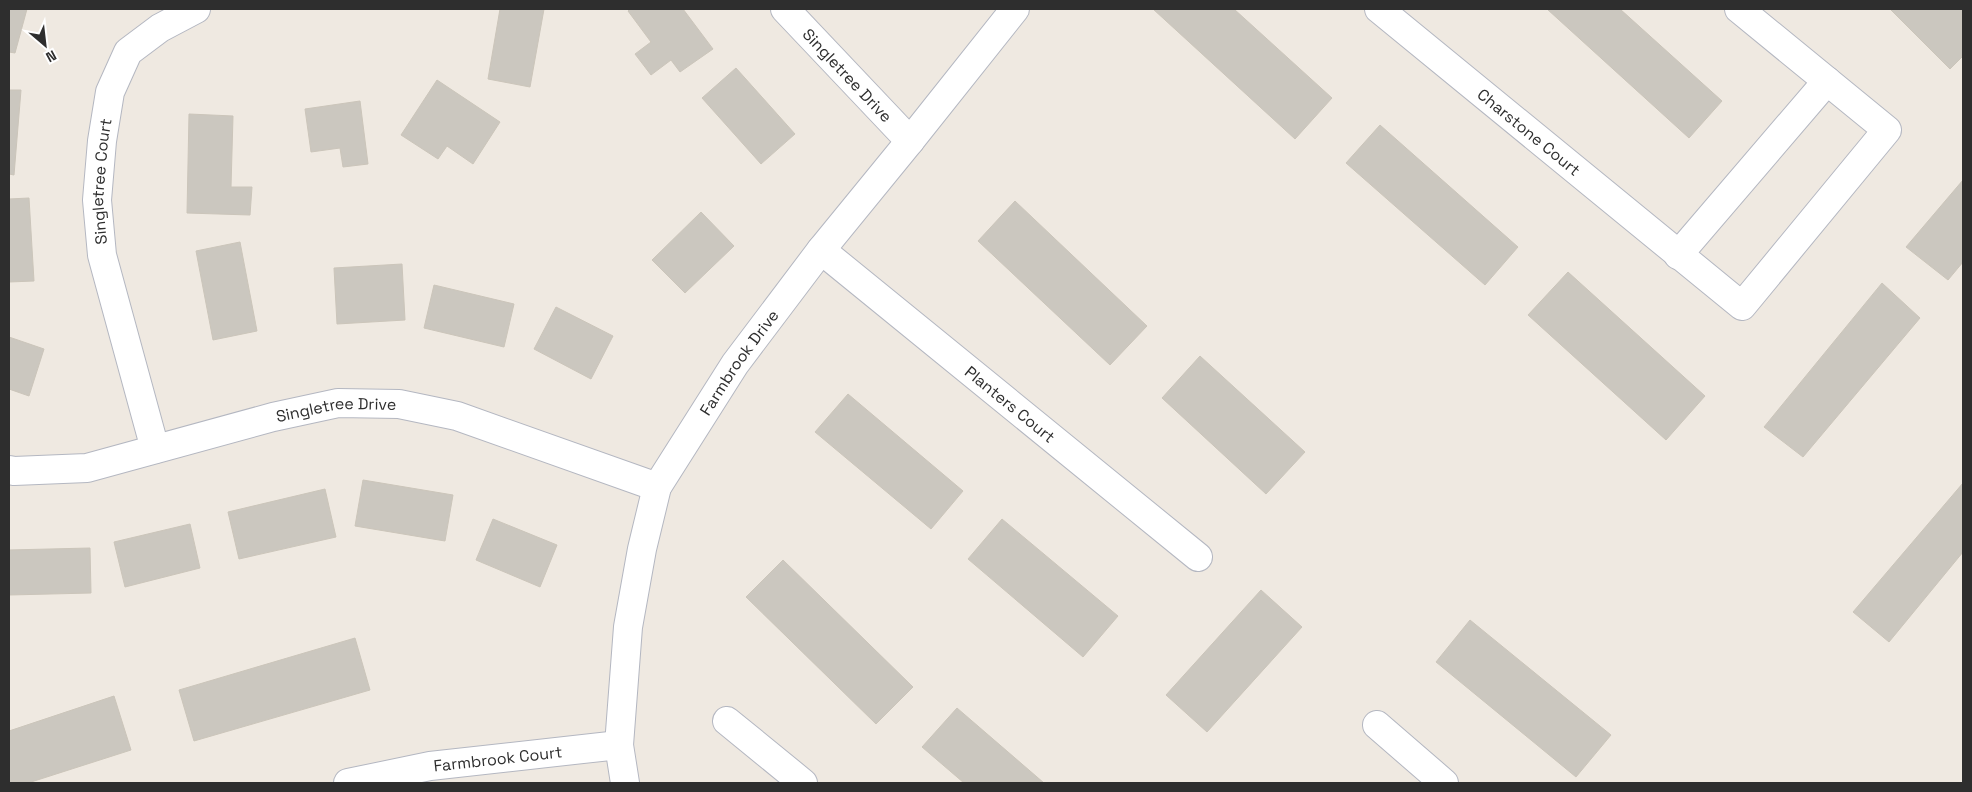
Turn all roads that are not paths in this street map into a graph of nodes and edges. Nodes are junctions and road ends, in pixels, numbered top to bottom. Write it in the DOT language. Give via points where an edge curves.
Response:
graph roads {
  1 [pos="196,9"];
  2 [pos="785,9"];
  3 [pos="1015,9"];
  4 [pos="1379,9"];
  5 [pos="1739,9"];
  6 [pos="1827,81"];
  7 [pos="910,141"];
  8 [pos="821,250"];
  9 [pos="1678,256"];
  10 [pos="155,448"];
  11 [pos="9,470"];
  12 [pos="657,487"];
  13 [pos="1198,557"];
  14 [pos="727,722"];
  15 [pos="1377,725"];
  16 [pos="619,745"];
  17 [pos="348,783"];
  18 [pos="625,783"];
  19 [pos="803,783"];
  20 [pos="1444,783"];
  1 -- 10 [label="street, Singletree Court" via="160,28 128,52 110,92 102,141 98,200 102,255"];
  2 -- 7 [label="street, Singletree Drive"];
  3 -- 7 [label="street, Farmbrook Drive"];
  4 -- 9 [label="street, Charstone Court"];
  5 -- 6 [label="street, Charstone Court"];
  6 -- 9 [label="street"];
  6 -- 9 [label="street, Charstone Court" via="1887,130 1742,306"];
  7 -- 8 [label="street, Farmbrook Drive"];
  8 -- 12 [label="street, Farmbrook Drive" via="735,364"];
  8 -- 13 [label="street, Planters Court"];
  10 -- 11 [label="street, Singletree Drive" via="87,468"];
  10 -- 12 [label="street, Singletree Drive" via="338,403 399,404 457,416"];
  12 -- 16 [label="street, Farmbrook Drive" via="628,627"];
  14 -- 19 [label="street"];
  15 -- 20 [label="street"];
  16 -- 17 [label="street, Farmbrook Court" via="430,766"];
  16 -- 18 [label="street, Farmbrook Drive"];
}
